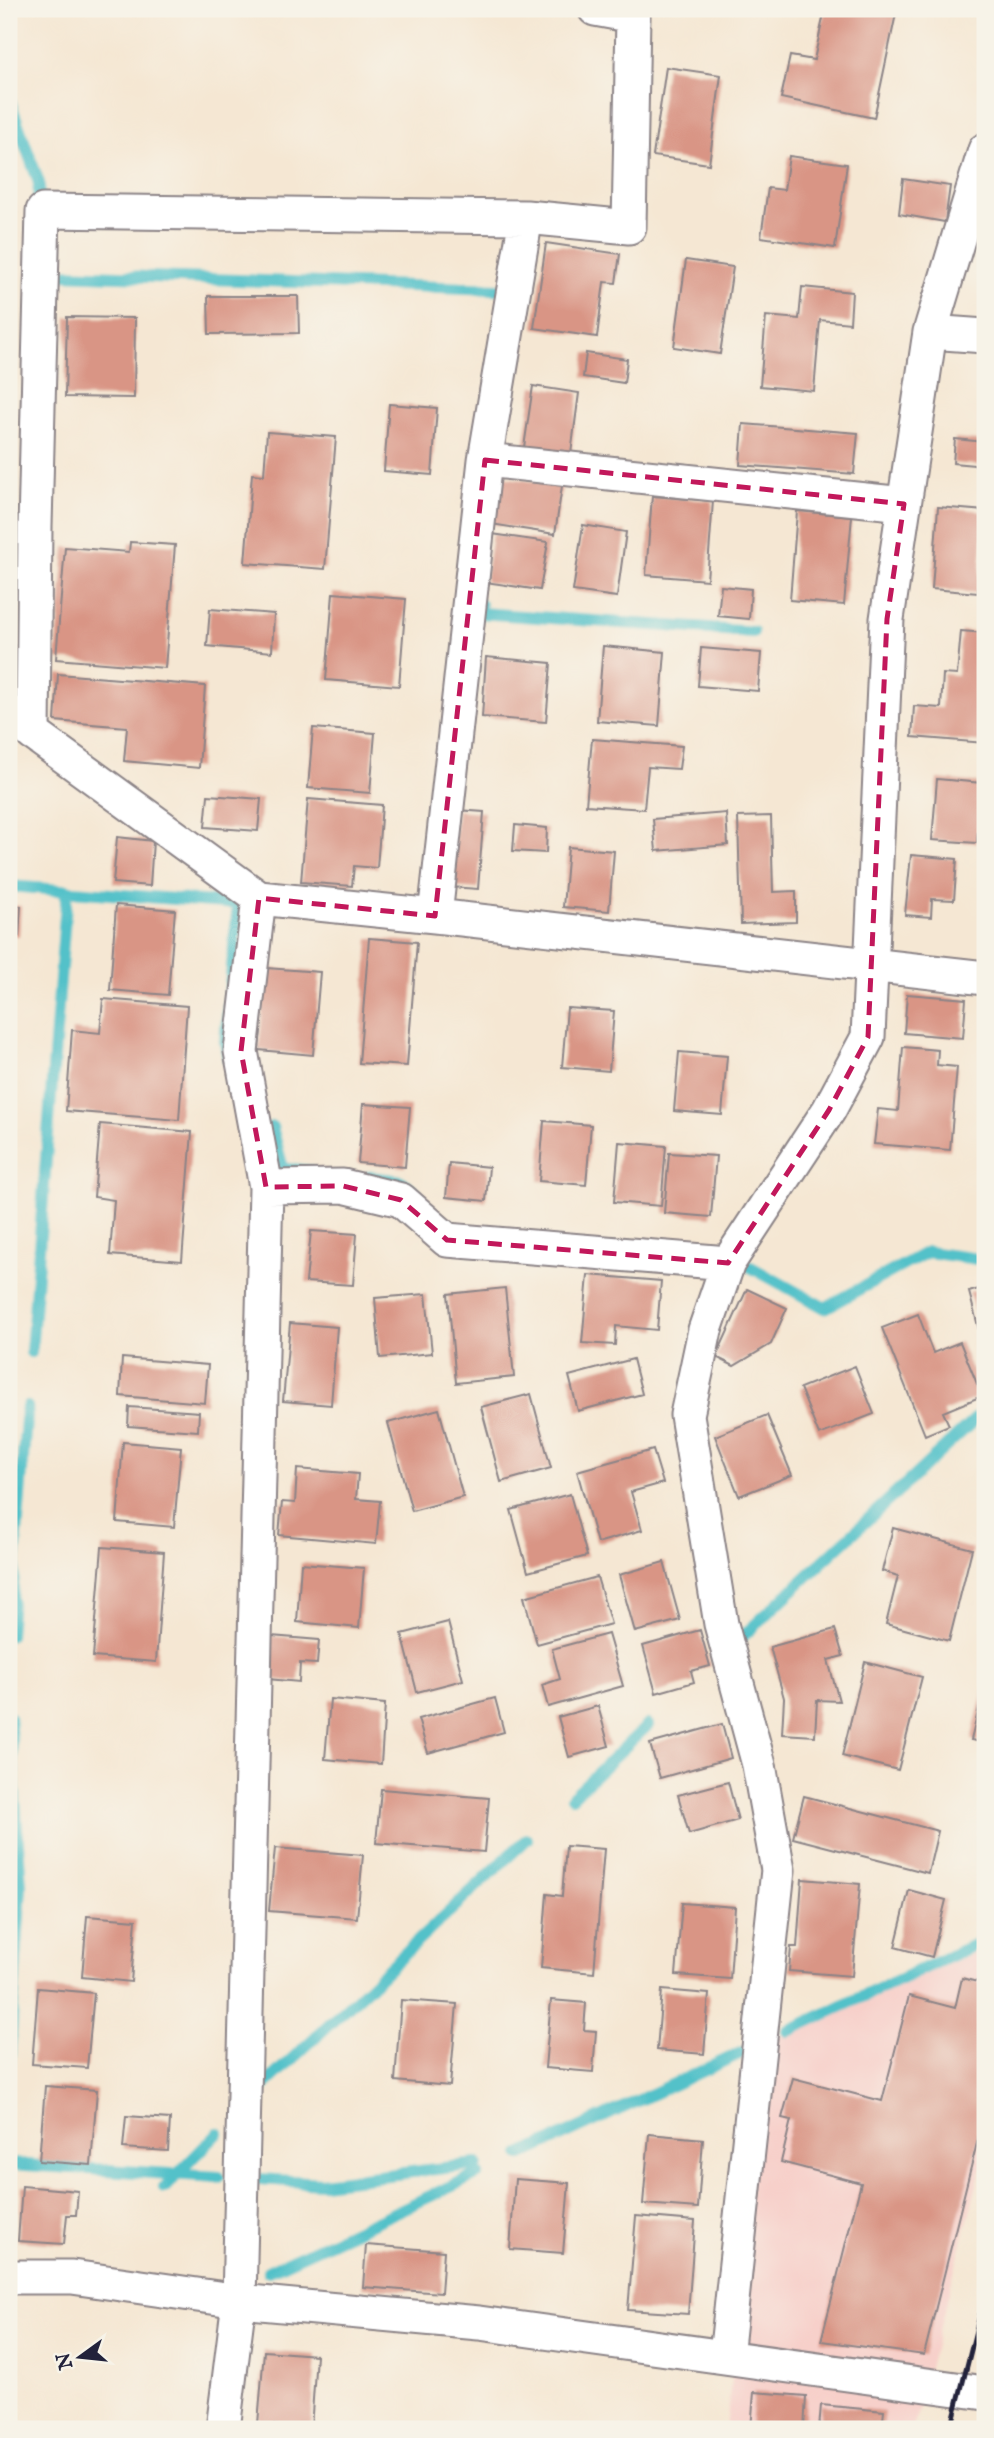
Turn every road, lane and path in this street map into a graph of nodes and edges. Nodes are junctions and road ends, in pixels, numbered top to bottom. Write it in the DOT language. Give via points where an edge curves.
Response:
graph roads {
  1 [pos="596,9"];
  2 [pos="985,150"];
  3 [pos="526,217"];
  4 [pos="930,332"];
  5 [pos="985,337"];
  6 [pos="485,460"];
  7 [pos="904,504"];
  8 [pos="21,725"];
  9 [pos="259,898"];
  10 [pos="435,916"];
  11 [pos="872,965"];
  12 [pos="985,978"];
  13 [pos="266,1187"];
  14 [pos="729,1263"];
  15 [pos="9,2277"];
  16 [pos="239,2301"];
  17 [pos="726,2357"];
  18 [pos="985,2393"];
  19 [pos="223,2429"];
  1 -- 3 [label="street" via="633,16 629,227"];
  2 -- 4 [label="street"];
  3 -- 6 [label="street"];
  3 -- 8 [label="street" via="43,212 35,526"];
  4 -- 5 [label="street"];
  4 -- 7 [label="street"];
  6 -- 7 [label="street"];
  6 -- 10 [label="street"];
  7 -- 11 [label="street" via="887,619"];
  8 -- 9 [label="street"];
  9 -- 10 [label="street"];
  9 -- 13 [label="street" via="242,1051"];
  10 -- 11 [label="street"];
  11 -- 12 [label="street"];
  11 -- 14 [label="street" via="868,1037 829,1110"];
  13 -- 14 [label="street" via="343,1186 401,1200 447,1240"];
  13 -- 16 [label="street"];
  14 -- 17 [label="street" via="705,1330 687,1415 721,1624 759,1765 778,1870"];
  15 -- 16 [label="street" via="72,2277"];
  16 -- 17 [label="street" via="479,2323"];
  16 -- 19 [label="street"];
  17 -- 18 [label="street"];
}
